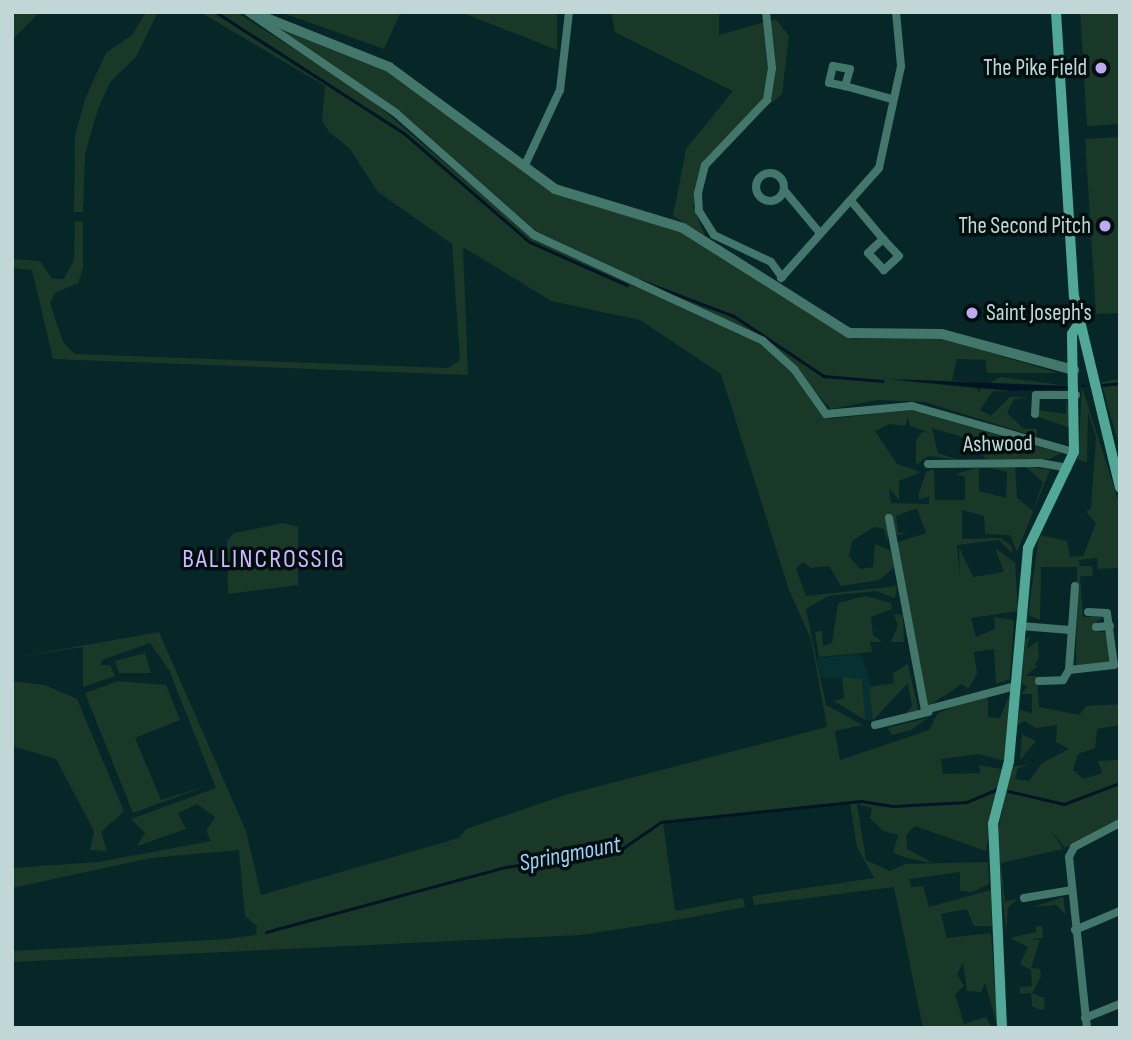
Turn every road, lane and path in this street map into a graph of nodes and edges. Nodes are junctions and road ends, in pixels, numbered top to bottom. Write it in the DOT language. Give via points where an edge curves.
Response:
graph roads {
  1 [pos="250,12"];
  2 [pos="569,12"];
  3 [pos="766,12"];
  4 [pos="896,12"];
  5 [pos="1056,12"];
  6 [pos="845,86"];
  7 [pos="892,99"];
  8 [pos="525,165"];
  9 [pos="783,190"];
  10 [pos="852,202"];
  11 [pos="819,232"];
  12 [pos="883,239"];
  13 [pos="780,282"];
  14 [pos="1079,323"];
  15 [pos="1074,370"];
  16 [pos="1076,395"];
  17 [pos="1035,414"];
  18 [pos="1074,452"];
  19 [pos="928,464"];
  20 [pos="1068,468"];
  21 [pos="1120,488"];
  22 [pos="889,518"];
  23 [pos="1075,586"];
  24 [pos="1088,612"];
  25 [pos="1020,626"];
  26 [pos="1110,626"];
  27 [pos="1096,627"];
  28 [pos="1070,630"];
  29 [pos="1069,670"];
  30 [pos="1039,681"];
  31 [pos="1015,686"];
  32 [pos="928,712"];
  33 [pos="875,725"];
  34 [pos="1120,823"];
  35 [pos="1072,890"];
  36 [pos="1024,898"];
  37 [pos="1120,911"];
  38 [pos="1075,930"];
  39 [pos="1120,1003"];
  40 [pos="1085,1018"];
  41 [pos="1002,1028"];
  42 [pos="1087,1028"];
  1 -- 8 [label="street" via="389,66"];
  1 -- 18 [label="street" via="396,113 534,235 763,341 794,369 826,414 912,406"];
  2 -- 8 [label="street" via="560,90"];
  3 -- 13 [label="street" via="772,68 767,100 705,165 698,194 699,211 714,235 771,262"];
  4 -- 7 [label="street" via="901,66"];
  5 -- 14 [label="main road"];
  6 -- 7 [label="street"];
  7 -- 10 [label="street" via="882,160"];
  8 -- 13 [label="street" via="571,196 683,228"];
  9 -- 11 [label="street"];
  10 -- 11 [label="street"];
  10 -- 12 [label="street"];
  11 -- 13 [label="street"];
  13 -- 15 [label="street" via="857,336 942,334"];
  14 -- 15 [label="main road" via="1073,329"];
  14 -- 21 [label="main road"];
  15 -- 16 [label="main road"];
  16 -- 17 [label="street" via="1035,395"];
  16 -- 18 [label="main road"];
  18 -- 20 [label="main road"];
  19 -- 20 [label="street, Ashwood" via="1030,462"];
  20 -- 25 [label="main road" via="1031,536"];
  22 -- 32 [label="street"];
  23 -- 28 [label="street"];
  24 -- 26 [label="street" via="1107,613"];
  25 -- 28 [label="street"];
  25 -- 31 [label="main road"];
  26 -- 27 [label="street"];
  26 -- 29 [label="street" via="1112,668"];
  28 -- 29 [label="street"];
  29 -- 30 [label="street" via="1063,680"];
  31 -- 32 [label="street"];
  31 -- 41 [label="main road" via="1009,764 992,834"];
  32 -- 33 [label="street"];
  34 -- 35 [label="street" via="1070,852"];
  35 -- 36 [label="street"];
  35 -- 38 [label="street"];
  37 -- 38 [label="street"];
  38 -- 40 [label="street"];
  39 -- 40 [label="street"];
  40 -- 42 [label="street"];
}
